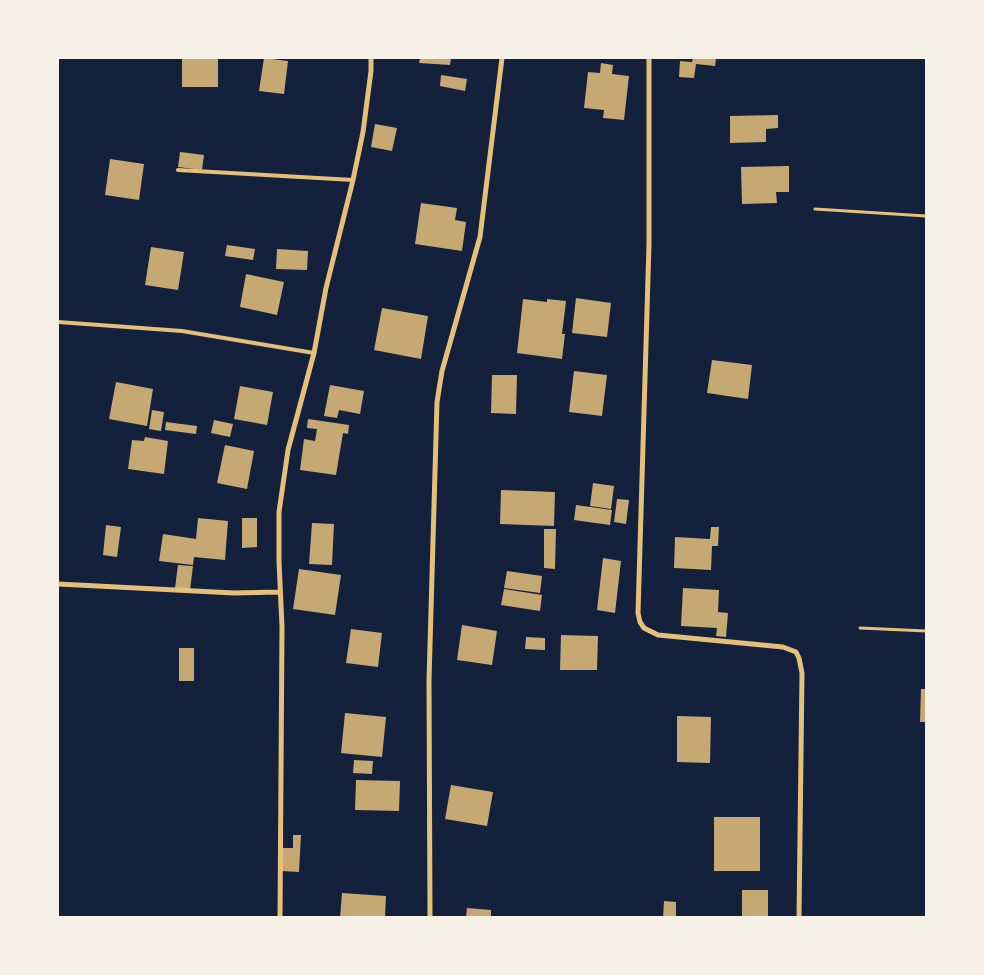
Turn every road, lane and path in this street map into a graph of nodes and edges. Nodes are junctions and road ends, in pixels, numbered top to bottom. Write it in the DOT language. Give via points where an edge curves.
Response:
graph roads {
  1 [pos="371,58"];
  2 [pos="502,58"];
  3 [pos="649,58"];
  4 [pos="178,170"];
  5 [pos="353,180"];
  6 [pos="815,209"];
  7 [pos="926,216"];
  8 [pos="58,322"];
  9 [pos="314,352"];
  10 [pos="58,584"];
  11 [pos="280,592"];
  12 [pos="860,628"];
  13 [pos="926,631"];
  14 [pos="280,918"];
  15 [pos="430,918"];
  16 [pos="799,918"];
  1 -- 5 [label="street" via="372,71"];
  2 -- 15 [label="street" via="480,237 442,371 437,402 429,680"];
  3 -- 16 [label="street" via="649,244 638,613 644,628 658,635 783,647 796,652 802,674"];
  4 -- 5 [label="lane"];
  5 -- 9 [label="street"];
  6 -- 7 [label="path"];
  8 -- 9 [label="lane" via="182,331"];
  9 -- 11 [label="street" via="288,450 279,512"];
  10 -- 11 [label="street" via="234,594"];
  11 -- 14 [label="street"];
  12 -- 13 [label="path"];
}
